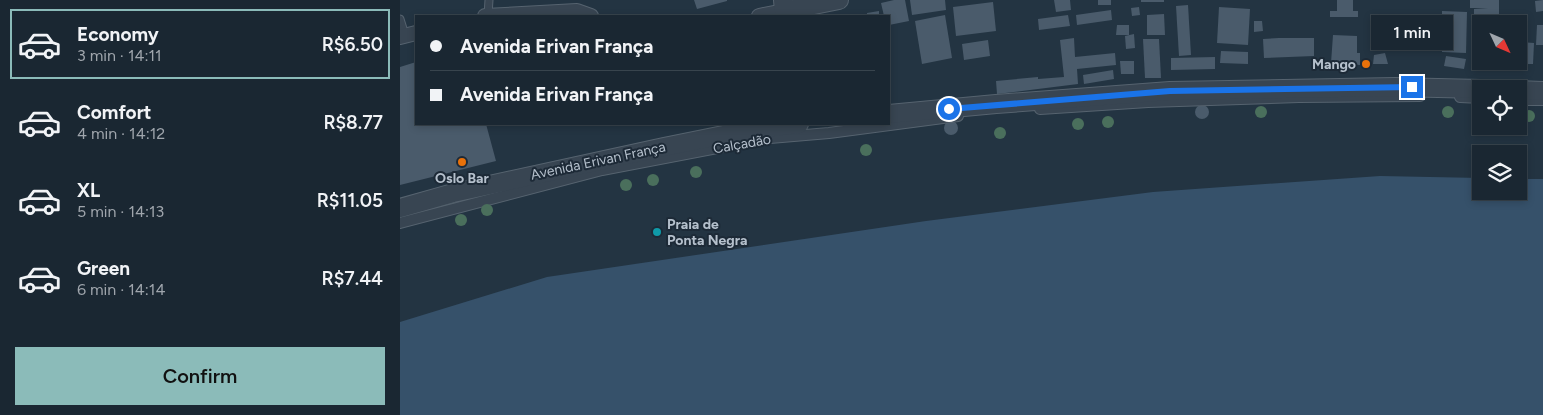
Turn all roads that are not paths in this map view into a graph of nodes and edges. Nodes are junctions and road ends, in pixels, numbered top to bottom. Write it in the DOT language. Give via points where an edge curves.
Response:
graph roads {
  1 [pos="488,0"];
  2 [pos="839,0"];
  3 [pos="789,9"];
  4 [pos="486,15"];
  5 [pos="504,15"];
  6 [pos="588,15"];
  7 [pos="763,15"];
  8 [pos="400,18"];
  9 [pos="407,35"];
  10 [pos="1472,89"];
  11 [pos="1527,90"];
  12 [pos="1543,91"];
  13 [pos="1472,98"];
  14 [pos="1527,100"];
  15 [pos="1543,100"];
  16 [pos="890,114"];
  17 [pos="890,124"];
  18 [pos="780,125"];
  19 [pos="886,125"];
  20 [pos="760,126"];
  21 [pos="400,208"];
  22 [pos="400,222"];
  1 -- 4 [label="lane"];
  2 -- 3 [label="street"];
  3 -- 7 [label="street"];
  5 -- 6 [label="street" via="577,11"];
  8 -- 9 [label="lane"];
  10 -- 16 [label="street" via="1170,91"];
  11 -- 12 [label="street"];
  13 -- 17 [label="street, Calçadão" via="1299,97 1148,102 981,113"];
  14 -- 15 [label="street"];
  18 -- 20 [label="street, Avenida Erivan França"];
  19 -- 22 [label="street, Calçadão" via="770,138 602,170"];
  20 -- 21 [label="street, Avenida Erivan França" via="453,193"];
}
